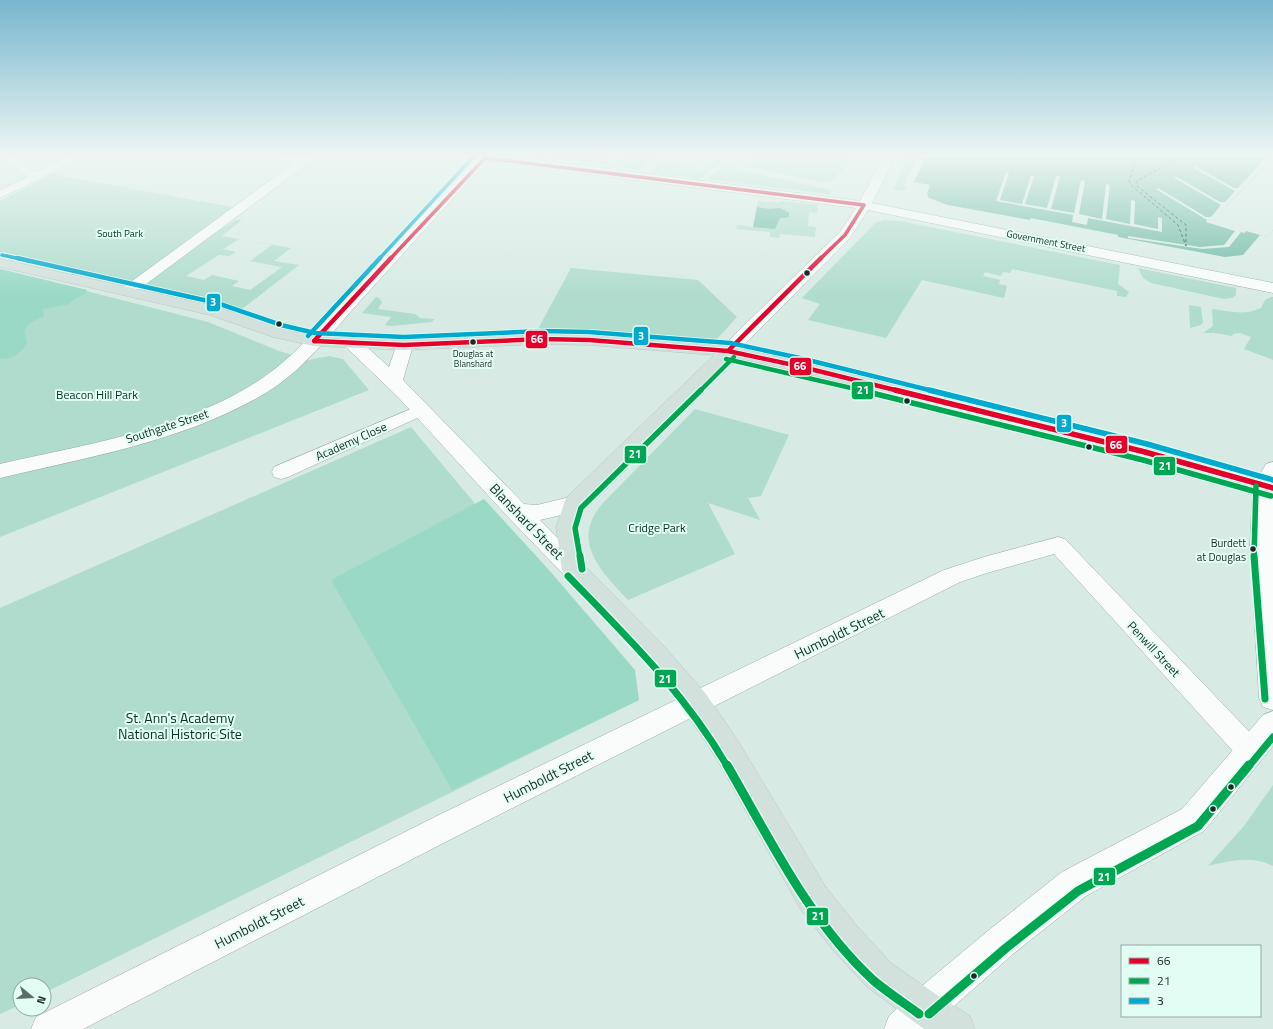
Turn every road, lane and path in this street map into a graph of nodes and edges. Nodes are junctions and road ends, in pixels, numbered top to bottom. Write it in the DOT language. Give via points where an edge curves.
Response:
graph roads {
  1 [pos="249,202"];
  2 [pos="443,202"];
  3 [pos="841,202"];
  4 [pos="866,202"];
  5 [pos="889,202"];
  6 [pos="864,205"];
  7 [pos="912,215"];
  8 [pos="853,224"];
  9 [pos="0,263"];
  10 [pos="1273,288"];
  11 [pos="129,290"];
  12 [pos="314,341"];
  13 [pos="353,344"];
  14 [pos="404,345"];
  15 [pos="728,352"];
  16 [pos="394,381"];
  17 [pos="420,410"];
  18 [pos="0,470"];
  19 [pos="281,472"];
  20 [pos="1270,481"];
  21 [pos="574,504"];
  22 [pos="517,512"];
  23 [pos="1058,545"];
  24 [pos="574,570"];
  25 [pos="1273,698"];
  26 [pos="696,703"];
  27 [pos="1265,740"];
  28 [pos="913,1018"];
  29 [pos="48,1029"];
  30 [pos="957,1029"];
  1 -- 11 [label="street"];
  2 -- 12 [label="street, Southgate Street"];
  3 -- 6 [label="street, Government Street"];
  4 -- 6 [label="street"];
  5 -- 7 [label="street"];
  6 -- 7 [label="street, Government Street"];
  6 -- 8 [label="street"];
  7 -- 8 [label="street" via="881,216"];
  7 -- 10 [label="street, Government Street"];
  8 -- 15 [label="street" via="846,235"];
  9 -- 11 [label="main road"];
  11 -- 12 [label="main road" via="215,311 279,333"];
  12 -- 13 [label="main road"];
  12 -- 18 [label="street, Southgate Street" via="303,354 273,379 203,416 135,438"];
  13 -- 14 [label="main road"];
  13 -- 16 [label="street, Blanshard Street"];
  14 -- 15 [label="main road" via="542,339 589,340"];
  14 -- 16 [label="street"];
  15 -- 20 [label="main road"];
  15 -- 21 [label="main road"];
  16 -- 17 [label="street, Blanshard Street"];
  17 -- 19 [label="street, Academy Close"];
  17 -- 22 [label="street, Blanshard Street"];
  20 -- 25 [label="street" via="1261,544"];
  21 -- 22 [label="street" via="537,513"];
  21 -- 24 [label="main road" via="567,527"];
  22 -- 24 [label="street, Blanshard Street"];
  23 -- 26 [label="street, Humboldt Street" via="952,576"];
  23 -- 27 [label="street, Penwill Street"];
  24 -- 26 [label="main road, Blanshard Street" via="653,652"];
  26 -- 28 [label="main road, Blanshard Street" via="728,750 813,898"];
  26 -- 29 [label="street, Humboldt Street"];
  27 -- 28 [label="street" via="1193,820 1074,884 1001,942"];
  28 -- 30 [label="main road, Blanshard Street"];
}
